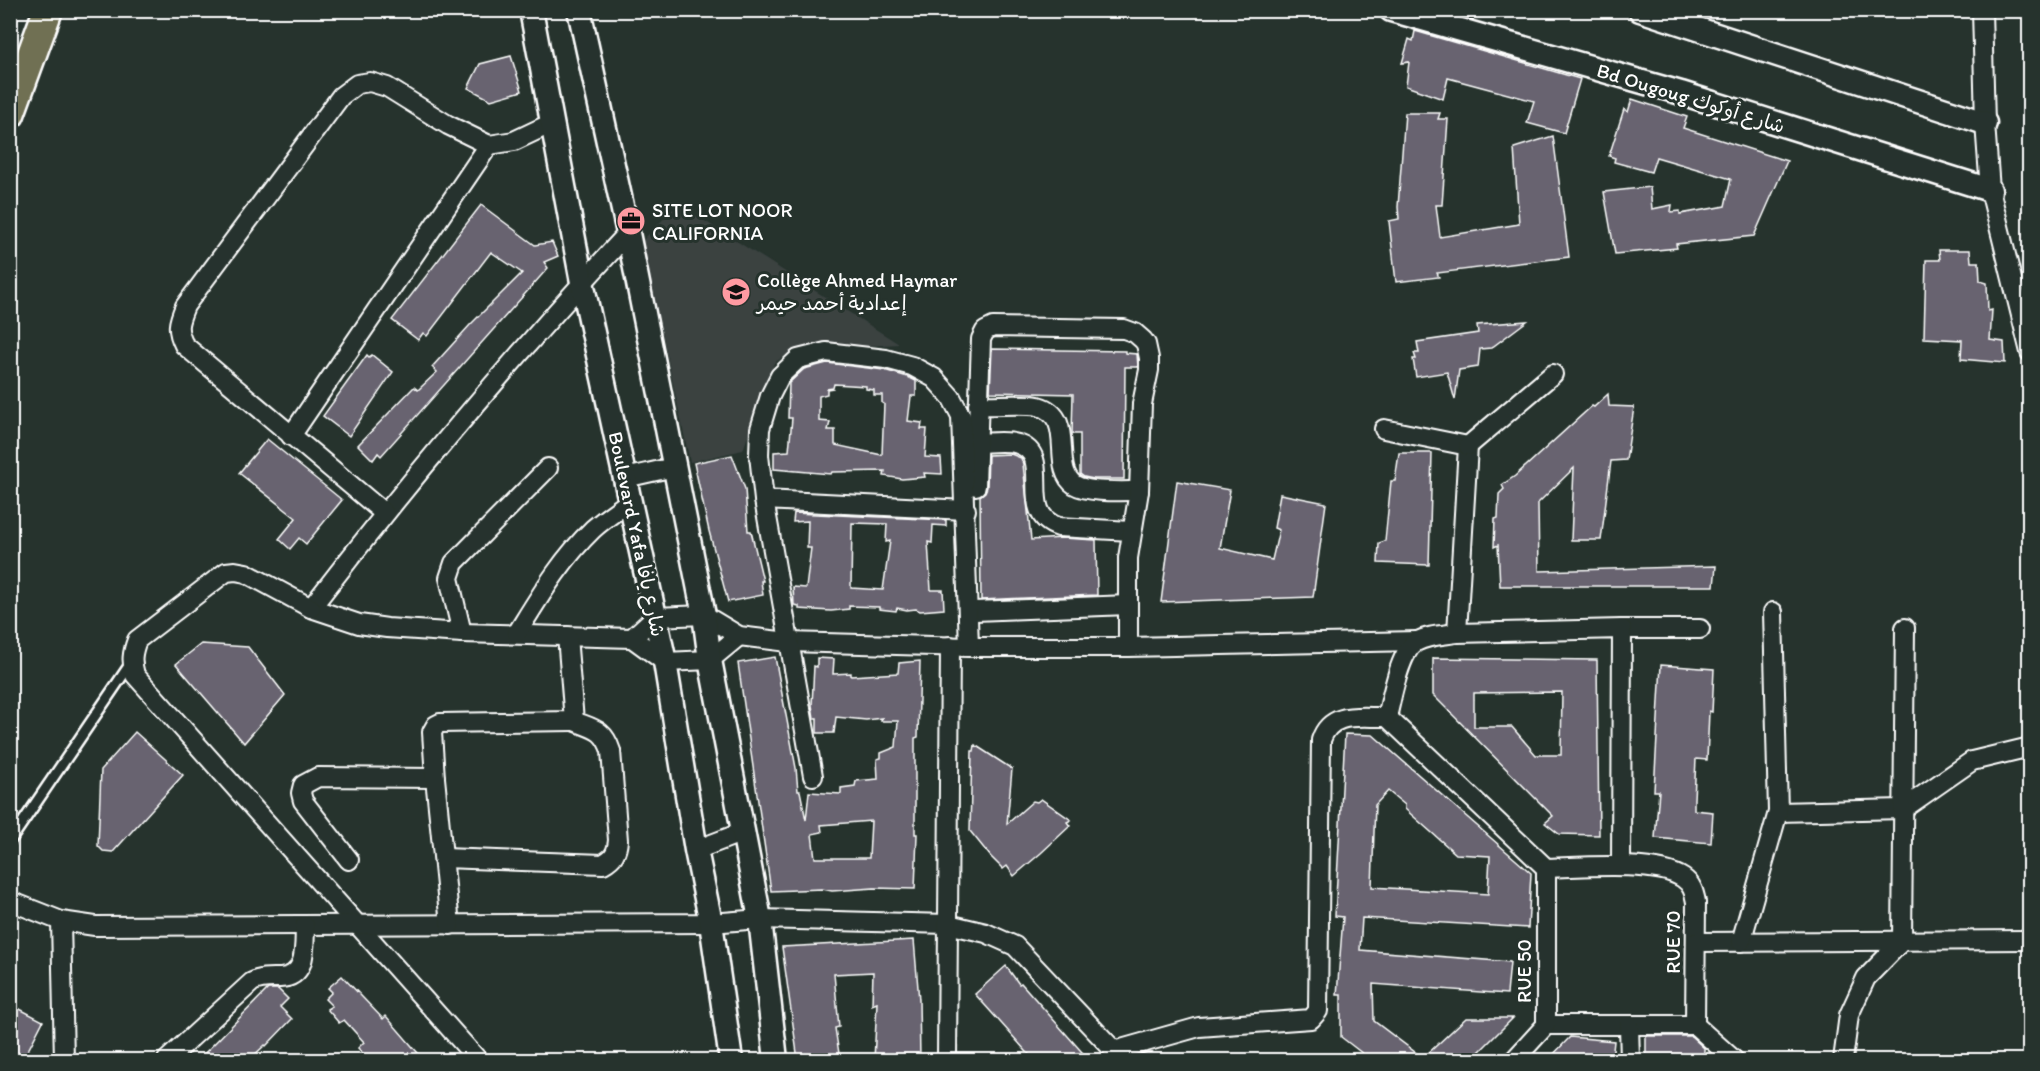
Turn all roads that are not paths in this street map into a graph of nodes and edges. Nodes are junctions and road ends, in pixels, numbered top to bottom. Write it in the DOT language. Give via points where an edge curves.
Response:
graph roads {
  1 [pos="48,10"];
  2 [pos="531,10"];
  3 [pos="579,10"];
  4 [pos="1390,10"];
  5 [pos="1640,10"];
  6 [pos="1982,10"];
  7 [pos="10,114"];
  8 [pos="552,123"];
  9 [pos="1985,123"];
  10 [pos="489,145"];
  11 [pos="1990,190"];
  12 [pos="628,232"];
  13 [pos="582,282"];
  14 [pos="2030,352"];
  15 [pos="1553,374"];
  16 [pos="978,405"];
  17 [pos="1384,429"];
  18 [pos="291,436"];
  19 [pos="976,443"];
  20 [pos="1468,446"];
  21 [pos="674,467"];
  22 [pos="548,468"];
  23 [pos="625,478"];
  24 [pos="1139,491"];
  25 [pos="764,500"];
  26 [pos="630,501"];
  27 [pos="966,510"];
  28 [pos="384,513"];
  29 [pos="1131,531"];
  30 [pos="1128,605"];
  31 [pos="311,608"];
  32 [pos="975,611"];
  33 [pos="1773,612"];
  34 [pos="704,615"];
  35 [pos="655,617"];
  36 [pos="1905,627"];
  37 [pos="1622,629"];
  38 [pos="1700,629"];
  39 [pos="462,633"];
  40 [pos="517,633"];
  41 [pos="1457,633"];
  42 [pos="567,636"];
  43 [pos="739,636"];
  44 [pos="632,638"];
  45 [pos="1417,641"];
  46 [pos="788,642"];
  47 [pos="950,646"];
  48 [pos="972,647"];
  49 [pos="1128,647"];
  50 [pos="710,660"];
  51 [pos="665,662"];
  52 [pos="131,663"];
  53 [pos="1387,717"];
  54 [pos="574,721"];
  55 [pos="2030,747"];
  56 [pos="813,776"];
  57 [pos="435,778"];
  58 [pos="1903,809"];
  59 [pos="1778,812"];
  60 [pos="742,832"];
  61 [pos="10,841"];
  62 [pos="696,850"];
  63 [pos="444,858"];
  64 [pos="349,860"];
  65 [pos="1621,865"];
  66 [pos="1546,868"];
  67 [pos="10,901"];
  68 [pos="760,919"];
  69 [pos="61,921"];
  70 [pos="711,923"];
  71 [pos="948,924"];
  72 [pos="450,925"];
  73 [pos="305,926"];
  74 [pos="358,926"];
  75 [pos="1902,940"];
  76 [pos="2030,940"];
  77 [pos="1696,942"];
  78 [pos="1741,942"];
  79 [pos="1546,1025"];
  80 [pos="1629,1025"];
  81 [pos="1695,1025"];
  82 [pos="1119,1056"];
  83 [pos="64,1060"];
  84 [pos="167,1060"];
  85 [pos="478,1060"];
  86 [pos="731,1060"];
  87 [pos="776,1060"];
  88 [pos="947,1060"];
  89 [pos="1514,1060"];
  90 [pos="1630,1060"];
  91 [pos="1734,1060"];
  92 [pos="1843,1060"];
  1 -- 7 [label="main road"];
  2 -- 8 [label="street, Boulevard Yafa شارع يافا"];
  3 -- 12 [label="street"];
  4 -- 11 [label="street, Bd Ougoug شارع أوكوك" via="1681,93"];
  5 -- 9 [label="street"];
  6 -- 9 [label="street"];
  8 -- 10 [label="street" via="514,141"];
  8 -- 13 [label="street, Boulevard Yafa شارع يافا"];
  9 -- 11 [label="street"];
  10 -- 18 [label="street"];
  10 -- 18 [label="street" via="387,87 370,82 357,84 341,96 184,306 178,332 183,345"];
  11 -- 14 [label="street"];
  12 -- 13 [label="street"];
  12 -- 21 [label="street"];
  13 -- 23 [label="street, Boulevard Yafa شارع يافا"];
  13 -- 28 [label="street"];
  15 -- 20 [label="street"];
  16 -- 19 [label="street"];
  16 -- 24 [label="street" via="1033,405 1046,409 1059,424 1066,474 1074,485"];
  16 -- 24 [label="street" via="981,339 989,328 1124,329 1135,333 1146,344 1149,358 1142,404"];
  17 -- 20 [label="street"];
  18 -- 28 [label="street"];
  19 -- 29 [label="street" via="1012,443 1028,450 1035,462 1038,510 1052,525"];
  19 -- 32 [label="street"];
  20 -- 41 [label="street"];
  21 -- 23 [label="street"];
  21 -- 34 [label="street"];
  22 -- 39 [label="street" via="450,570"];
  23 -- 26 [label="street, Boulevard Yafa شارع يافا"];
  24 -- 29 [label="street"];
  25 -- 27 [label="street"];
  25 -- 27 [label="street" via="760,429 770,396 780,376 798,359 826,352 912,366 934,378 945,390 962,416"];
  25 -- 46 [label="street"];
  26 -- 35 [label="street, Boulevard Yafa شارع يافا"];
  26 -- 40 [label="street" via="595,527 560,565"];
  27 -- 48 [label="street"];
  28 -- 31 [label="street"];
  29 -- 30 [label="street"];
  30 -- 32 [label="street"];
  30 -- 49 [label="street"];
  31 -- 39 [label="street" via="358,624"];
  31 -- 52 [label="street" via="246,573 226,572 137,640"];
  32 -- 48 [label="street"];
  33 -- 59 [label="street"];
  34 -- 35 [label="street"];
  34 -- 43 [label="street"];
  34 -- 50 [label="street"];
  35 -- 44 [label="street"];
  35 -- 51 [label="street, Boulevard Yafa شارع يافا"];
  36 -- 58 [label="street"];
  37 -- 38 [label="street"];
  37 -- 41 [label="street"];
  37 -- 65 [label="street"];
  39 -- 40 [label="street"];
  40 -- 42 [label="street"];
  41 -- 45 [label="street"];
  42 -- 44 [label="street"];
  42 -- 54 [label="street"];
  43 -- 46 [label="street"];
  43 -- 50 [label="street"];
  44 -- 51 [label="street"];
  45 -- 49 [label="street"];
  45 -- 53 [label="street" via="1403,657"];
  46 -- 47 [label="street"];
  46 -- 56 [label="street"];
  47 -- 48 [label="street"];
  47 -- 71 [label="street"];
  48 -- 49 [label="street"];
  50 -- 51 [label="street"];
  50 -- 60 [label="street"];
  51 -- 62 [label="street, Boulevard Yafa شارع يافا"];
  52 -- 61 [label="lane"];
  52 -- 74 [label="street" via="135,675"];
  53 -- 66 [label="street"];
  53 -- 82 [label="street" via="1343,718 1332,721 1324,731 1318,1011 1311,1019 1199,1027"];
  54 -- 57 [label="street" via="436,724 432,732"];
  54 -- 63 [label="street" via="600,730 607,738 617,853 603,864"];
  55 -- 58 [label="street" via="1972,761"];
  57 -- 63 [label="street"];
  57 -- 64 [label="street" via="318,777 303,785 303,801"];
  58 -- 59 [label="street"];
  58 -- 75 [label="street"];
  59 -- 78 [label="street"];
  60 -- 62 [label="street"];
  60 -- 68 [label="street"];
  62 -- 70 [label="street, Boulevard Yafa شارع يافا"];
  63 -- 72 [label="street"];
  65 -- 66 [label="street, RUE 70"];
  65 -- 77 [label="street, RUE 70" via="1672,872 1689,883 1696,902"];
  66 -- 79 [label="street, RUE 50"];
  67 -- 69 [label="street"];
  68 -- 70 [label="street"];
  68 -- 71 [label="street"];
  68 -- 87 [label="street"];
  69 -- 73 [label="street" via="95,926"];
  69 -- 83 [label="street"];
  70 -- 72 [label="street"];
  70 -- 86 [label="street, Boulevard Yafa شارع يافا"];
  71 -- 82 [label="street" via="986,933 1015,946"];
  71 -- 88 [label="street"];
  72 -- 74 [label="street"];
  73 -- 74 [label="street"];
  73 -- 84 [label="street" via="304,960 297,971 288,978 252,982"];
  74 -- 85 [label="street"];
  75 -- 76 [label="street"];
  75 -- 78 [label="street"];
  75 -- 92 [label="street" via="1866,978 1849,1015"];
  77 -- 78 [label="street"];
  77 -- 81 [label="street, RUE 70"];
  79 -- 80 [label="street"];
  79 -- 89 [label="street, RUE 50"];
  80 -- 81 [label="street"];
  80 -- 90 [label="street"];
  81 -- 91 [label="street"];
}
